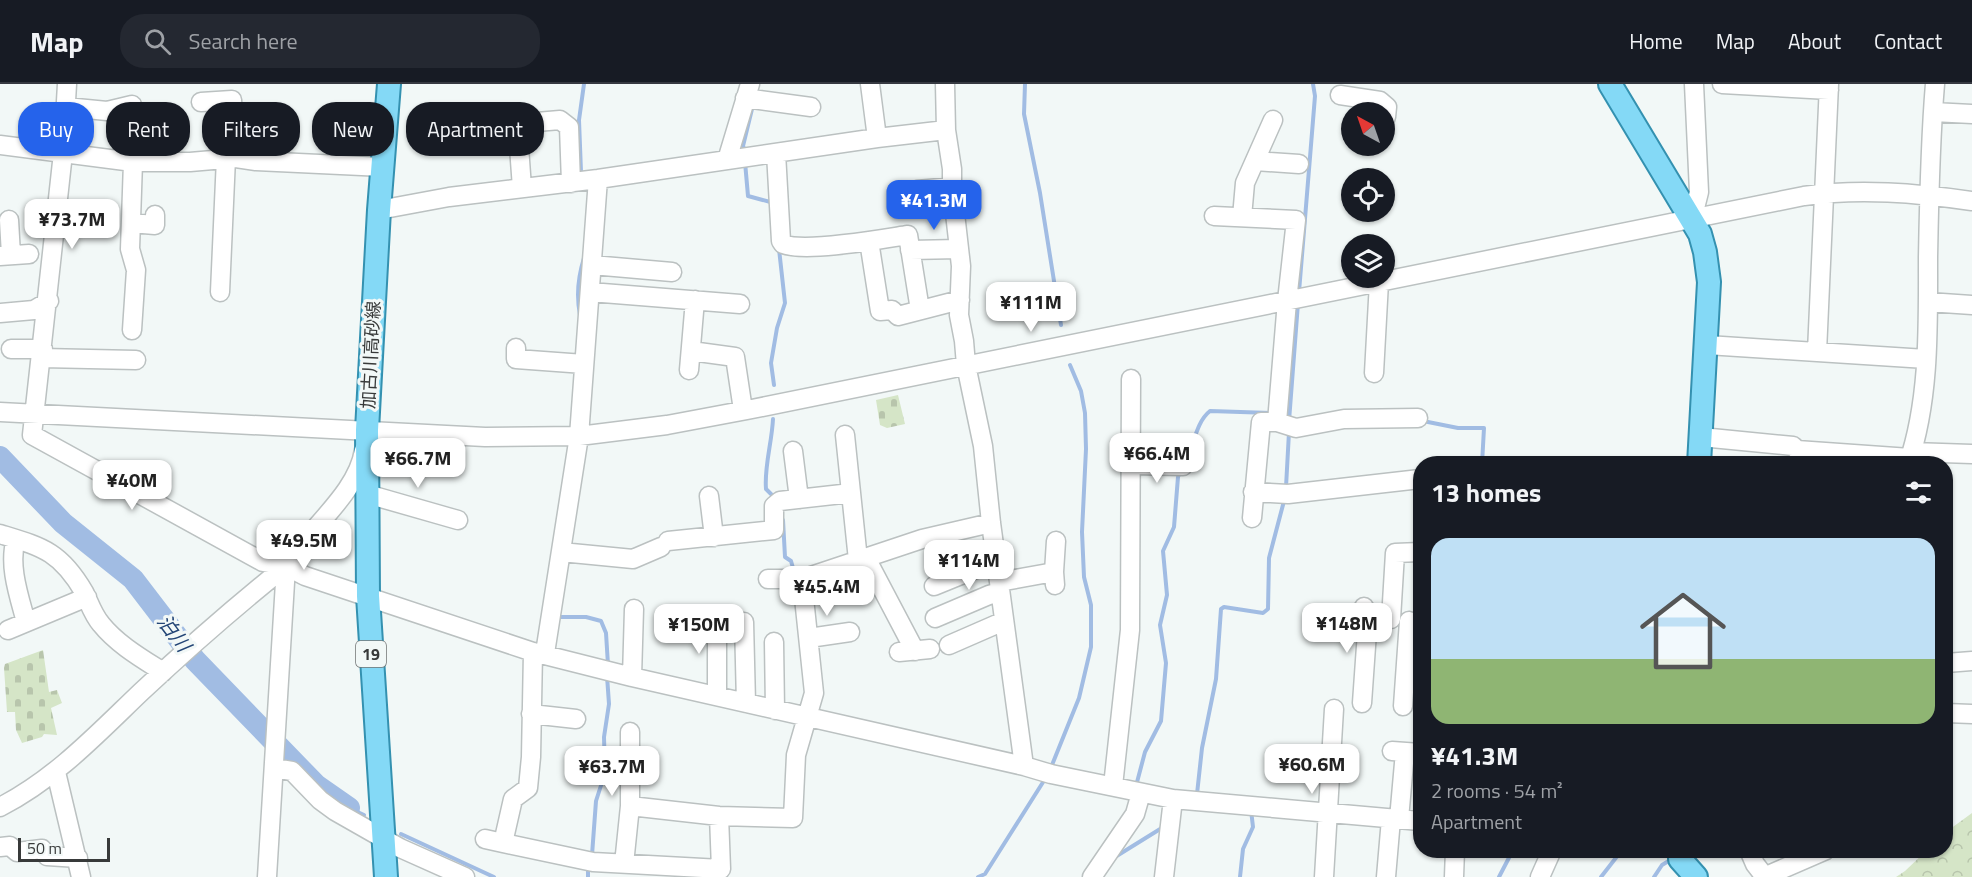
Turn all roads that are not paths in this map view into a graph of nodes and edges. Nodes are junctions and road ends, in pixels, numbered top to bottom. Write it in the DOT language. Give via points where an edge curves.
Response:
graph roads {
  1 [pos="67,84"];
  2 [pos="389,84"];
  3 [pos="870,84"];
  4 [pos="945,84"];
  5 [pos="1610,84"];
  6 [pos="1694,84"];
  7 [pos="1722,84"];
  8 [pos="1935,84"];
  9 [pos="1756,85"];
  10 [pos="1829,87"];
  11 [pos="747,91"];
  12 [pos="1340,96"];
  13 [pos="66,102"];
  14 [pos="201,102"];
  15 [pos="1381,102"];
  16 [pos="811,107"];
  17 [pos="94,110"];
  18 [pos="1933,112"];
  19 [pos="1972,114"];
  20 [pos="1273,120"];
  21 [pos="946,130"];
  22 [pos="877,138"];
  23 [pos="0,145"];
  24 [pos="18,147"];
  25 [pos="776,153"];
  26 [pos="63,156"];
  27 [pos="86,156"];
  28 [pos="231,158"];
  29 [pos="727,160"];
  30 [pos="1255,161"];
  31 [pos="133,162"];
  32 [pos="155,162"];
  33 [pos="1299,164"];
  34 [pos="383,167"];
  35 [pos="598,179"];
  36 [pos="571,183"];
  37 [pos="952,187"];
  38 [pos="522,188"];
  39 [pos="917,190"];
  40 [pos="1824,194"];
  41 [pos="1929,195"];
  42 [pos="1972,201"];
  43 [pos="379,210"];
  44 [pos="155,215"];
  45 [pos="1214,216"];
  46 [pos="1242,217"];
  47 [pos="9,220"];
  48 [pos="1692,220"];
  49 [pos="131,223"];
  50 [pos="869,241"];
  51 [pos="958,249"];
  52 [pos="910,250"];
  53 [pos="30,254"];
  54 [pos="6,255"];
  55 [pos="592,265"];
  56 [pos="672,273"];
  57 [pos="1395,279"];
  58 [pos="1351,288"];
  59 [pos="1380,288"];
  60 [pos="220,292"];
  61 [pos="590,292"];
  62 [pos="695,300"];
  63 [pos="960,300"];
  64 [pos="49,301"];
  65 [pos="1287,301"];
  66 [pos="1928,302"];
  67 [pos="740,304"];
  68 [pos="1972,305"];
  69 [pos="920,310"];
  70 [pos="0,313"];
  71 [pos="132,330"];
  72 [pos="1707,345"];
  73 [pos="516,348"];
  74 [pos="11,349"];
  75 [pos="691,351"];
  76 [pos="1817,352"];
  77 [pos="43,353"];
  78 [pos="1926,359"];
  79 [pos="136,360"];
  80 [pos="1379,363"];
  81 [pos="581,364"];
  82 [pos="966,365"];
  83 [pos="689,370"];
  84 [pos="1131,380"];
  85 [pos="743,410"];
  86 [pos="0,412"];
  87 [pos="36,413"];
  88 [pos="1418,418"];
  89 [pos="1277,422"];
  90 [pos="367,430"];
  91 [pos="845,435"];
  92 [pos="579,436"];
  93 [pos="1701,436"];
  94 [pos="793,451"];
  95 [pos="1972,454"];
  96 [pos="1700,456"];
  97 [pos="1798,456"];
  98 [pos="1910,456"];
  99 [pos="1941,456"];
  100 [pos="1131,465"];
  101 [pos="1183,466"];
  102 [pos="1413,480"];
  103 [pos="1254,492"];
  104 [pos="851,493"];
  105 [pos="367,494"];
  106 [pos="710,496"];
  107 [pos="799,499"];
  108 [pos="1252,518"];
  109 [pos="458,520"];
  110 [pos="991,523"];
  111 [pos="8,536"];
  112 [pos="714,537"];
  113 [pos="1056,541"];
  114 [pos="561,552"];
  115 [pos="1413,552"];
  116 [pos="862,559"];
  117 [pos="996,563"];
  118 [pos="286,566"];
  119 [pos="768,579"];
  120 [pos="802,579"];
  121 [pos="939,580"];
  122 [pos="999,587"];
  123 [pos="368,596"];
  124 [pos="87,597"];
  125 [pos="634,609"];
  126 [pos="935,618"];
  127 [pos="1407,620"];
  128 [pos="1004,621"];
  129 [pos="26,622"];
  130 [pos="8,630"];
  131 [pos="850,632"];
  132 [pos="809,638"];
  133 [pos="774,642"];
  134 [pos="949,645"];
  135 [pos="914,651"];
  136 [pos="539,653"];
  137 [pos="1972,661"];
  138 [pos="1953,662"];
  139 [pos="163,672"];
  140 [pos="632,677"];
  141 [pos="717,695"];
  142 [pos="746,703"];
  143 [pos="1362,703"];
  144 [pos="1403,706"];
  145 [pos="776,710"];
  146 [pos="1334,710"];
  147 [pos="1953,713"];
  148 [pos="531,714"];
  149 [pos="1972,714"];
  150 [pos="806,716"];
  151 [pos="576,719"];
  152 [pos="630,732"];
  153 [pos="1406,752"];
  154 [pos="1024,766"];
  155 [pos="274,768"];
  156 [pos="56,772"];
  157 [pos="1113,786"];
  158 [pos="1142,793"];
  159 [pos="1173,798"];
  160 [pos="630,806"];
  161 [pos="0,807"];
  162 [pos="1329,813"];
  163 [pos="719,816"];
  164 [pos="1395,819"];
  165 [pos="1413,820"];
  166 [pos="383,838"];
  167 [pos="0,847"];
  168 [pos="78,858"];
  169 [pos="1455,858"];
  170 [pos="1548,858"];
  171 [pos="1752,858"];
  172 [pos="1808,858"];
  173 [pos="1679,862"];
  174 [pos="624,864"];
  175 [pos="81,877"];
  176 [pos="267,877"];
  177 [pos="386,877"];
  178 [pos="465,877"];
  179 [pos="1092,877"];
  180 [pos="1164,877"];
  181 [pos="1324,877"];
  182 [pos="1386,877"];
  183 [pos="1454,877"];
  184 [pos="1540,877"];
  185 [pos="1696,877"];
  186 [pos="1764,877"];
  1 -- 13 [label="street"];
  2 -- 34 [label="main road, 加古川高砂線 / 19"];
  3 -- 22 [label="street"];
  4 -- 21 [label="street"];
  5 -- 48 [label="main road"];
  6 -- 48 [label="street" via="1699,192"];
  7 -- 9 [label="street"];
  8 -- 18 [label="street"];
  9 -- 10 [label="street"];
  10 -- 40 [label="street"];
  11 -- 16 [label="street" via="790,110"];
  11 -- 29 [label="street"];
  12 -- 15 [label="street"];
  14 -- 28 [label="street" via="232,100"];
  17 -- 32 [label="street" via="139,110"];
  18 -- 19 [label="street"];
  18 -- 41 [label="street"];
  20 -- 30 [label="street"];
  21 -- 22 [label="street"];
  21 -- 37 [label="street"];
  22 -- 25 [label="street"];
  23 -- 24 [label="street"];
  25 -- 29 [label="street"];
  25 -- 50 [label="street" via="783,244 793,247"];
  26 -- 64 [label="street"];
  27 -- 31 [label="street"];
  28 -- 32 [label="street"];
  28 -- 34 [label="street"];
  28 -- 60 [label="street"];
  29 -- 35 [label="street"];
  30 -- 33 [label="street"];
  30 -- 46 [label="street" via="1245,183"];
  31 -- 32 [label="street"];
  31 -- 49 [label="street"];
  34 -- 43 [label="main road, 加古川高砂線 / 19"];
  35 -- 36 [label="street"];
  35 -- 55 [label="street"];
  36 -- 38 [label="street"];
  36 -- 38 [label="street" via="569,127 560,120 525,123 518,133"];
  37 -- 39 [label="street"];
  37 -- 51 [label="street"];
  38 -- 43 [label="street"];
  40 -- 41 [label="street"];
  40 -- 48 [label="street"];
  40 -- 76 [label="street"];
  41 -- 42 [label="street"];
  41 -- 66 [label="street"];
  43 -- 90 [label="main road, 加古川高砂線 / 19"];
  44 -- 49 [label="street" via="155,225"];
  45 -- 46 [label="street"];
  46 -- 65 [label="street" via="1296,220"];
  47 -- 54 [label="street"];
  48 -- 57 [label="street"];
  48 -- 72 [label="main road" via="1705,252 1709,282"];
  49 -- 71 [label="street" via="130,249 136,270"];
  50 -- 52 [label="street" via="908,235"];
  50 -- 69 [label="street" via="880,311 892,310 898,316"];
  51 -- 52 [label="street"];
  51 -- 63 [label="street"];
  52 -- 69 [label="street"];
  53 -- 54 [label="street"];
  55 -- 56 [label="street"];
  55 -- 61 [label="street"];
  58 -- 65 [label="street"];
  59 -- 80 [label="street"];
  61 -- 62 [label="street"];
  61 -- 81 [label="street"];
  62 -- 67 [label="street"];
  62 -- 75 [label="street"];
  63 -- 69 [label="street"];
  63 -- 82 [label="street"];
  64 -- 70 [label="street" via="34,310"];
  64 -- 77 [label="street"];
  65 -- 82 [label="street"];
  65 -- 89 [label="street"];
  66 -- 68 [label="street"];
  66 -- 78 [label="street"];
  72 -- 76 [label="street"];
  72 -- 93 [label="main road"];
  73 -- 81 [label="street" via="516,359"];
  74 -- 77 [label="street"];
  75 -- 83 [label="street"];
  75 -- 85 [label="street" via="725,346 735,357"];
  76 -- 78 [label="street"];
  77 -- 79 [label="street"];
  77 -- 87 [label="street"];
  78 -- 98 [label="street" via="1921,411"];
  81 -- 92 [label="street"];
  82 -- 85 [label="street"];
  82 -- 110 [label="street" via="983,446"];
  84 -- 100 [label="street"];
  85 -- 92 [label="street"];
  86 -- 87 [label="street"];
  87 -- 90 [label="street"];
  87 -- 118 [label="street" via="32,435 263,562"];
  88 -- 89 [label="street" via="1344,419 1296,428"];
  89 -- 103 [label="street" via="1261,422"];
  90 -- 92 [label="street"];
  90 -- 105 [label="main road, 加古川高砂線 / 19"];
  90 -- 118 [label="street" via="363,454 353,477"];
  91 -- 104 [label="street"];
  92 -- 114 [label="street"];
  93 -- 96 [label="main road"];
  93 -- 97 [label="street" via="1793,446"];
  94 -- 107 [label="street"];
  95 -- 99 [label="street"];
  100 -- 101 [label="street"];
  100 -- 157 [label="street" via="1130,630"];
  102 -- 103 [label="street" via="1288,494"];
  103 -- 108 [label="street"];
  104 -- 107 [label="street"];
  104 -- 116 [label="street"];
  105 -- 109 [label="street"];
  105 -- 123 [label="main road, 加古川高砂線 / 19"];
  106 -- 112 [label="street"];
  107 -- 112 [label="street" via="774,506 774,530"];
  110 -- 116 [label="street" via="922,539"];
  110 -- 117 [label="street"];
  111 -- 124 [label="street" via="52,553"];
  111 -- 129 [label="street"];
  112 -- 114 [label="street" via="664,544 633,559 611,563"];
  113 -- 122 [label="street" via="1054,578"];
  114 -- 136 [label="street"];
  115 -- 127 [label="street" via="1395,553"];
  116 -- 120 [label="street"];
  116 -- 135 [label="street"];
  117 -- 121 [label="street"];
  117 -- 122 [label="street"];
  118 -- 123 [label="street"];
  118 -- 139 [label="street"];
  118 -- 155 [label="street"];
  119 -- 120 [label="street"];
  120 -- 132 [label="street"];
  122 -- 126 [label="street"];
  122 -- 128 [label="street"];
  123 -- 136 [label="street"];
  123 -- 166 [label="main road, 加古川高砂線 / 19"];
  124 -- 129 [label="street"];
  124 -- 139 [label="street" via="100,623"];
  125 -- 140 [label="street"];
  127 -- 143 [label="street" via="1366,612 1369,682"];
  127 -- 144 [label="street"];
  128 -- 134 [label="street"];
  128 -- 154 [label="street"];
  129 -- 130 [label="street"];
  131 -- 132 [label="street"];
  132 -- 150 [label="street" via="814,693"];
  133 -- 145 [label="street"];
  136 -- 140 [label="street"];
  136 -- 148 [label="street"];
  137 -- 138 [label="street"];
  139 -- 156 [label="street"];
  140 -- 141 [label="street"];
  141 -- 142 [label="street"];
  141 -- 142 [label="street" via="727,623"];
  142 -- 145 [label="street"];
  145 -- 150 [label="street"];
  146 -- 162 [label="street"];
  147 -- 149 [label="street"];
  148 -- 151 [label="street"];
  148 -- 174 [label="street" via="536,759 528,788 513,799 494,841 593,862"];
  150 -- 154 [label="street"];
  150 -- 163 [label="street" via="796,755 793,818"];
  152 -- 160 [label="street"];
  153 -- 164 [label="street"];
  154 -- 157 [label="street"];
  155 -- 166 [label="street" via="292,771 320,800"];
  155 -- 176 [label="street"];
  156 -- 161 [label="street"];
  156 -- 168 [label="street"];
  157 -- 158 [label="street"];
  158 -- 159 [label="street"];
  158 -- 179 [label="street" via="1135,814"];
  159 -- 162 [label="street"];
  159 -- 180 [label="street"];
  160 -- 163 [label="street"];
  160 -- 174 [label="street"];
  162 -- 164 [label="street"];
  162 -- 181 [label="street"];
  163 -- 174 [label="street" via="721,869"];
  164 -- 165 [label="street"];
  164 -- 182 [label="street"];
  166 -- 177 [label="main road, 加古川高砂線 / 19"];
  166 -- 178 [label="street"];
  167 -- 168 [label="street" via="10,846 17,852 42,849 47,856"];
  168 -- 175 [label="street"];
  169 -- 183 [label="street"];
  170 -- 184 [label="street"];
  171 -- 186 [label="street"];
  172 -- 186 [label="street"];
  173 -- 185 [label="main road"];
}
